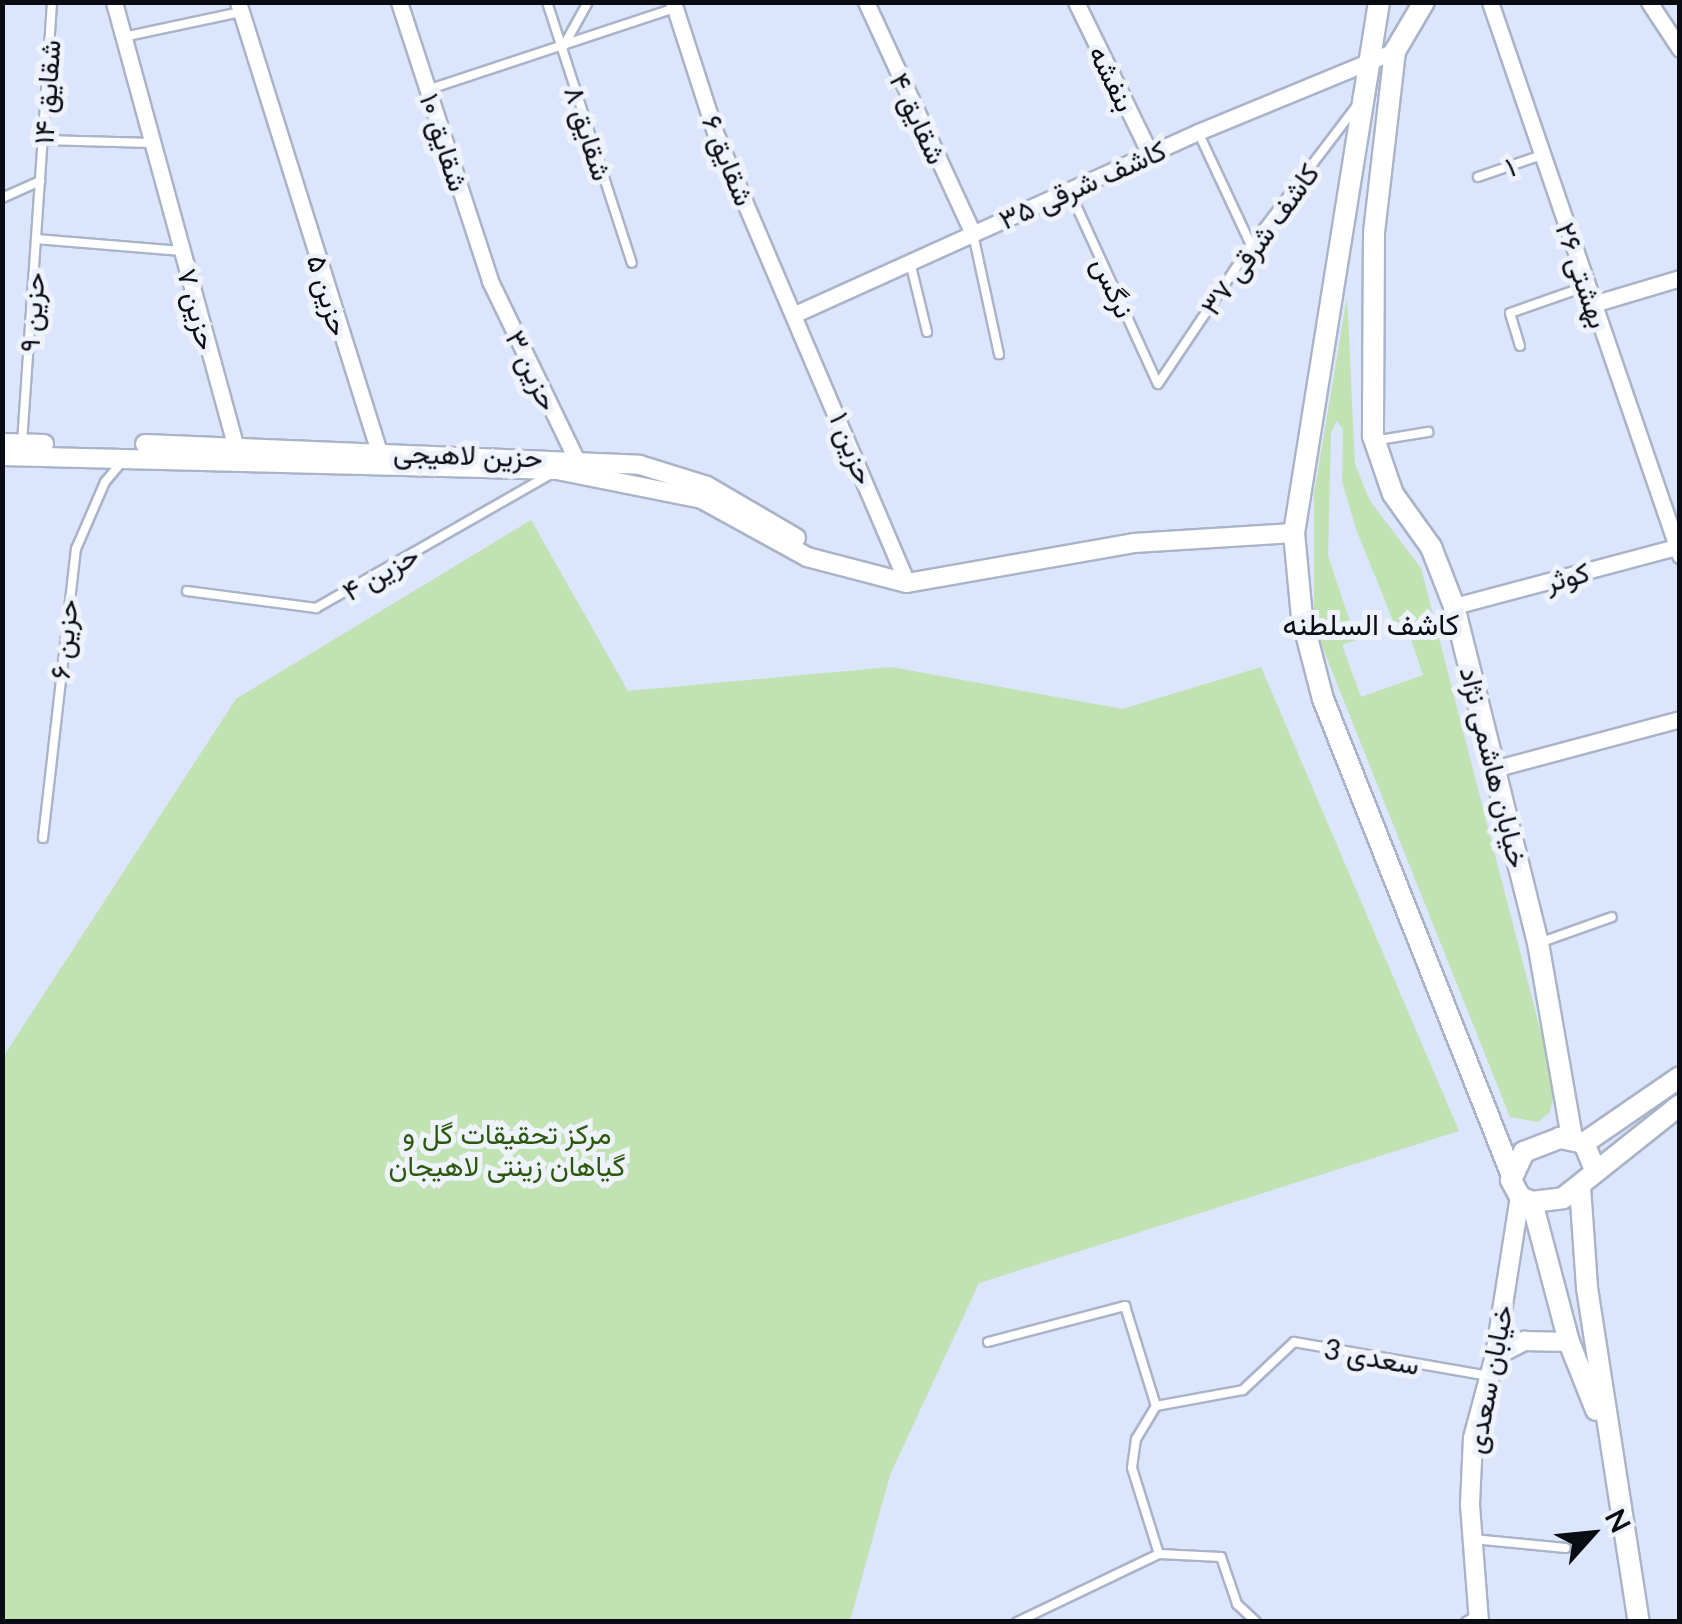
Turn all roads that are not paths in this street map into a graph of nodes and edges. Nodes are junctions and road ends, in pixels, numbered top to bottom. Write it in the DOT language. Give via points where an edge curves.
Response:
graph roads {
  1 [pos="52,2"];
  2 [pos="114,2"];
  3 [pos="399,2"];
  4 [pos="548,2"];
  5 [pos="588,2"];
  6 [pos="866,2"];
  7 [pos="1076,2"];
  8 [pos="1380,2"];
  9 [pos="1424,2"];
  10 [pos="1490,2"];
  11 [pos="1648,2"];
  12 [pos="674,5"];
  13 [pos="240,8"];
  14 [pos="123,38"];
  15 [pos="562,49"];
  16 [pos="1680,49"];
  17 [pos="1395,51"];
  18 [pos="1370,60"];
  19 [pos="428,90"];
  20 [pos="1364,96"];
  21 [pos="1198,132"];
  22 [pos="43,140"];
  23 [pos="152,143"];
  24 [pos="1150,154"];
  25 [pos="1542,155"];
  26 [pos="1478,177"];
  27 [pos="40,180"];
  28 [pos="1069,190"];
  29 [pos="2,198"];
  30 [pos="973,234"];
  31 [pos="36,239"];
  32 [pos="1251,244"];
  33 [pos="182,251"];
  34 [pos="910,262"];
  35 [pos="632,263"];
  36 [pos="1680,278"];
  37 [pos="490,281"];
  38 [pos="1587,286"];
  39 [pos="1593,304"];
  40 [pos="796,314"];
  41 [pos="927,332"];
  42 [pos="1520,346"];
  43 [pos="999,354"];
  44 [pos="1158,384"];
  45 [pos="1428,432"];
  46 [pos="1374,441"];
  47 [pos="2,443"];
  48 [pos="22,444"];
  49 [pos="378,450"];
  50 [pos="235,452"];
  51 [pos="128,454"];
  52 [pos="2,456"];
  53 [pos="576,459"];
  54 [pos="557,470"];
  55 [pos="1294,533"];
  56 [pos="1679,549"];
  57 [pos="907,583"];
  58 [pos="187,591"];
  59 [pos="1454,606"];
  60 [pos="1680,719"];
  61 [pos="1496,768"];
  62 [pos="43,838"];
  63 [pos="1612,917"];
  64 [pos="1538,944"];
  65 [pos="1680,1077"];
  66 [pos="1680,1105"];
  67 [pos="1636,1108"];
  68 [pos="1654,1124"];
  69 [pos="1578,1140"];
  70 [pos="1594,1167"];
  71 [pos="1510,1173"];
  72 [pos="1580,1188"];
  73 [pos="1526,1199"];
  74 [pos="988,1342"];
  75 [pos="1569,1342"];
  76 [pos="1495,1356"];
  77 [pos="1489,1376"];
  78 [pos="1156,1406"];
  79 [pos="1608,1439"];
  80 [pos="1473,1539"];
  81 [pos="1566,1548"];
  82 [pos="1159,1554"];
  83 [pos="1474,1619"];
  84 [pos="1017,1622"];
  85 [pos="1256,1622"];
  86 [pos="1639,1622"];
  1 -- 22 [label="lane, شقایق ۱۴"];
  2 -- 14 [label="street, حزین ۷"];
  3 -- 19 [label="street, شقایق ۱۰"];
  4 -- 15 [label="lane, شقایق ۸"];
  5 -- 15 [label="lane"];
  6 -- 30 [label="street, شقایق ۴"];
  7 -- 24 [label="street, بنفشه"];
  8 -- 18 [label="main road"];
  9 -- 17 [label="main road, خیابان هاشمی نژاد"];
  10 -- 25 [label="street, بهشتی ۲۶"];
  11 -- 16 [label="street"];
  12 -- 15 [label="lane"];
  12 -- 40 [label="street, شقایق ۶" via="716,136"];
  13 -- 14 [label="lane"];
  13 -- 49 [label="street, حزین ۵"];
  14 -- 23 [label="street, حزین ۷"];
  15 -- 19 [label="lane"];
  15 -- 35 [label="lane, شقایق ۸"];
  17 -- 18 [label="street, کاشف شرقی ۳۵"];
  17 -- 46 [label="main road, خیابان هاشمی نژاد" via="1374,233"];
  18 -- 20 [label="main road"];
  18 -- 21 [label="street, کاشف شرقی ۳۵"];
  19 -- 37 [label="street, شقایق ۱۰"];
  20 -- 32 [label="lane, کاشف شرقی ۳۷"];
  20 -- 55 [label="main road"];
  21 -- 24 [label="street, کاشف شرقی ۳۵"];
  21 -- 32 [label="lane"];
  22 -- 23 [label="lane"];
  22 -- 27 [label="lane, شقایق ۱۴"];
  23 -- 33 [label="street, حزین ۷"];
  24 -- 28 [label="street, کاشف شرقی ۳۵"];
  25 -- 26 [label="lane, ۱"];
  25 -- 38 [label="street, بهشتی ۲۶"];
  27 -- 29 [label="lane"];
  27 -- 31 [label="lane, حزین ۹"];
  28 -- 30 [label="street, کاشف شرقی ۳۵"];
  28 -- 44 [label="lane, نرگس"];
  30 -- 34 [label="street, کاشف شرقی ۳۵"];
  30 -- 43 [label="lane"];
  31 -- 33 [label="lane"];
  31 -- 48 [label="lane, حزین ۹"];
  32 -- 44 [label="lane, کاشف شرقی ۳۷"];
  33 -- 50 [label="street, حزین ۷"];
  34 -- 40 [label="street, کاشف شرقی ۳۵"];
  34 -- 41 [label="lane"];
  36 -- 39 [label="street"];
  37 -- 53 [label="street, حزین ۳"];
  38 -- 39 [label="street, بهشتی ۲۶"];
  38 -- 42 [label="lane" via="1510,312"];
  39 -- 56 [label="street, بهشتی ۲۶"];
  40 -- 57 [label="street, حزین ۱"];
  45 -- 46 [label="lane"];
  46 -- 59 [label="main road, خیابان هاشمی نژاد" via="1392,494 1431,547"];
  47 -- 48 [label="street, حزین لاهیجی"];
  48 -- 50 [label="street, حزین لاهیجی"];
  49 -- 50 [label="street, حزین لاهیجی"];
  49 -- 53 [label="street, حزین لاهیجی"];
  50 -- 51 [label="street, حزین لاهیجی"];
  50 -- 54 [label="street, حزین لاهیجی"];
  51 -- 52 [label="street, حزین لاهیجی"];
  51 -- 62 [label="lane, حزین ۶" via="106,482 76,549"];
  53 -- 57 [label="street, حزین لاهیجی" via="640,464 708,486 822,553"];
  54 -- 57 [label="street, حزین لاهیجی" via="702,498 807,558"];
  54 -- 58 [label="lane, حزین ۴" via="316,608"];
  55 -- 57 [label="street, حزین لاهیجی" via="1134,543"];
  55 -- 71 [label="main road" via="1302,618 1323,700"];
  56 -- 59 [label="street, کوثر"];
  59 -- 61 [label="main road, خیابان هاشمی نژاد"];
  60 -- 61 [label="street"];
  61 -- 64 [label="main road, خیابان هاشمی نژاد"];
  63 -- 64 [label="lane"];
  64 -- 69 [label="main road, خیابان هاشمی نژاد"];
  65 -- 67 [label="main road"];
  66 -- 68 [label="main road"];
  67 -- 68 [label="main road" via="1636,1124"];
  67 -- 69 [label="main road"];
  68 -- 70 [label="main road"];
  69 -- 70 [label="main road, خیابان هاشمی نژاد"];
  69 -- 71 [label="main road" via="1541,1142"];
  70 -- 72 [label="main road"];
  71 -- 73 [label="main road"];
  72 -- 73 [label="main road"];
  72 -- 79 [label="main road"];
  73 -- 75 [label="main road"];
  73 -- 76 [label="street, خیابان سعدی"];
  74 -- 78 [label="lane" via="1125,1306"];
  75 -- 76 [label="street" via="1524,1341"];
  75 -- 79 [label="main road"];
  76 -- 77 [label="street, خیابان سعدی"];
  77 -- 78 [label="lane, سعدی 3" via="1294,1342 1243,1390"];
  77 -- 80 [label="street, خیابان سعدی" via="1473,1438"];
  78 -- 82 [label="lane" via="1136,1439 1132,1468"];
  79 -- 86 [label="main road"];
  80 -- 81 [label="lane"];
  80 -- 83 [label="street, خیابان سعدی"];
  82 -- 84 [label="lane"];
  82 -- 85 [label="lane" via="1221,1557 1237,1604"];
}
